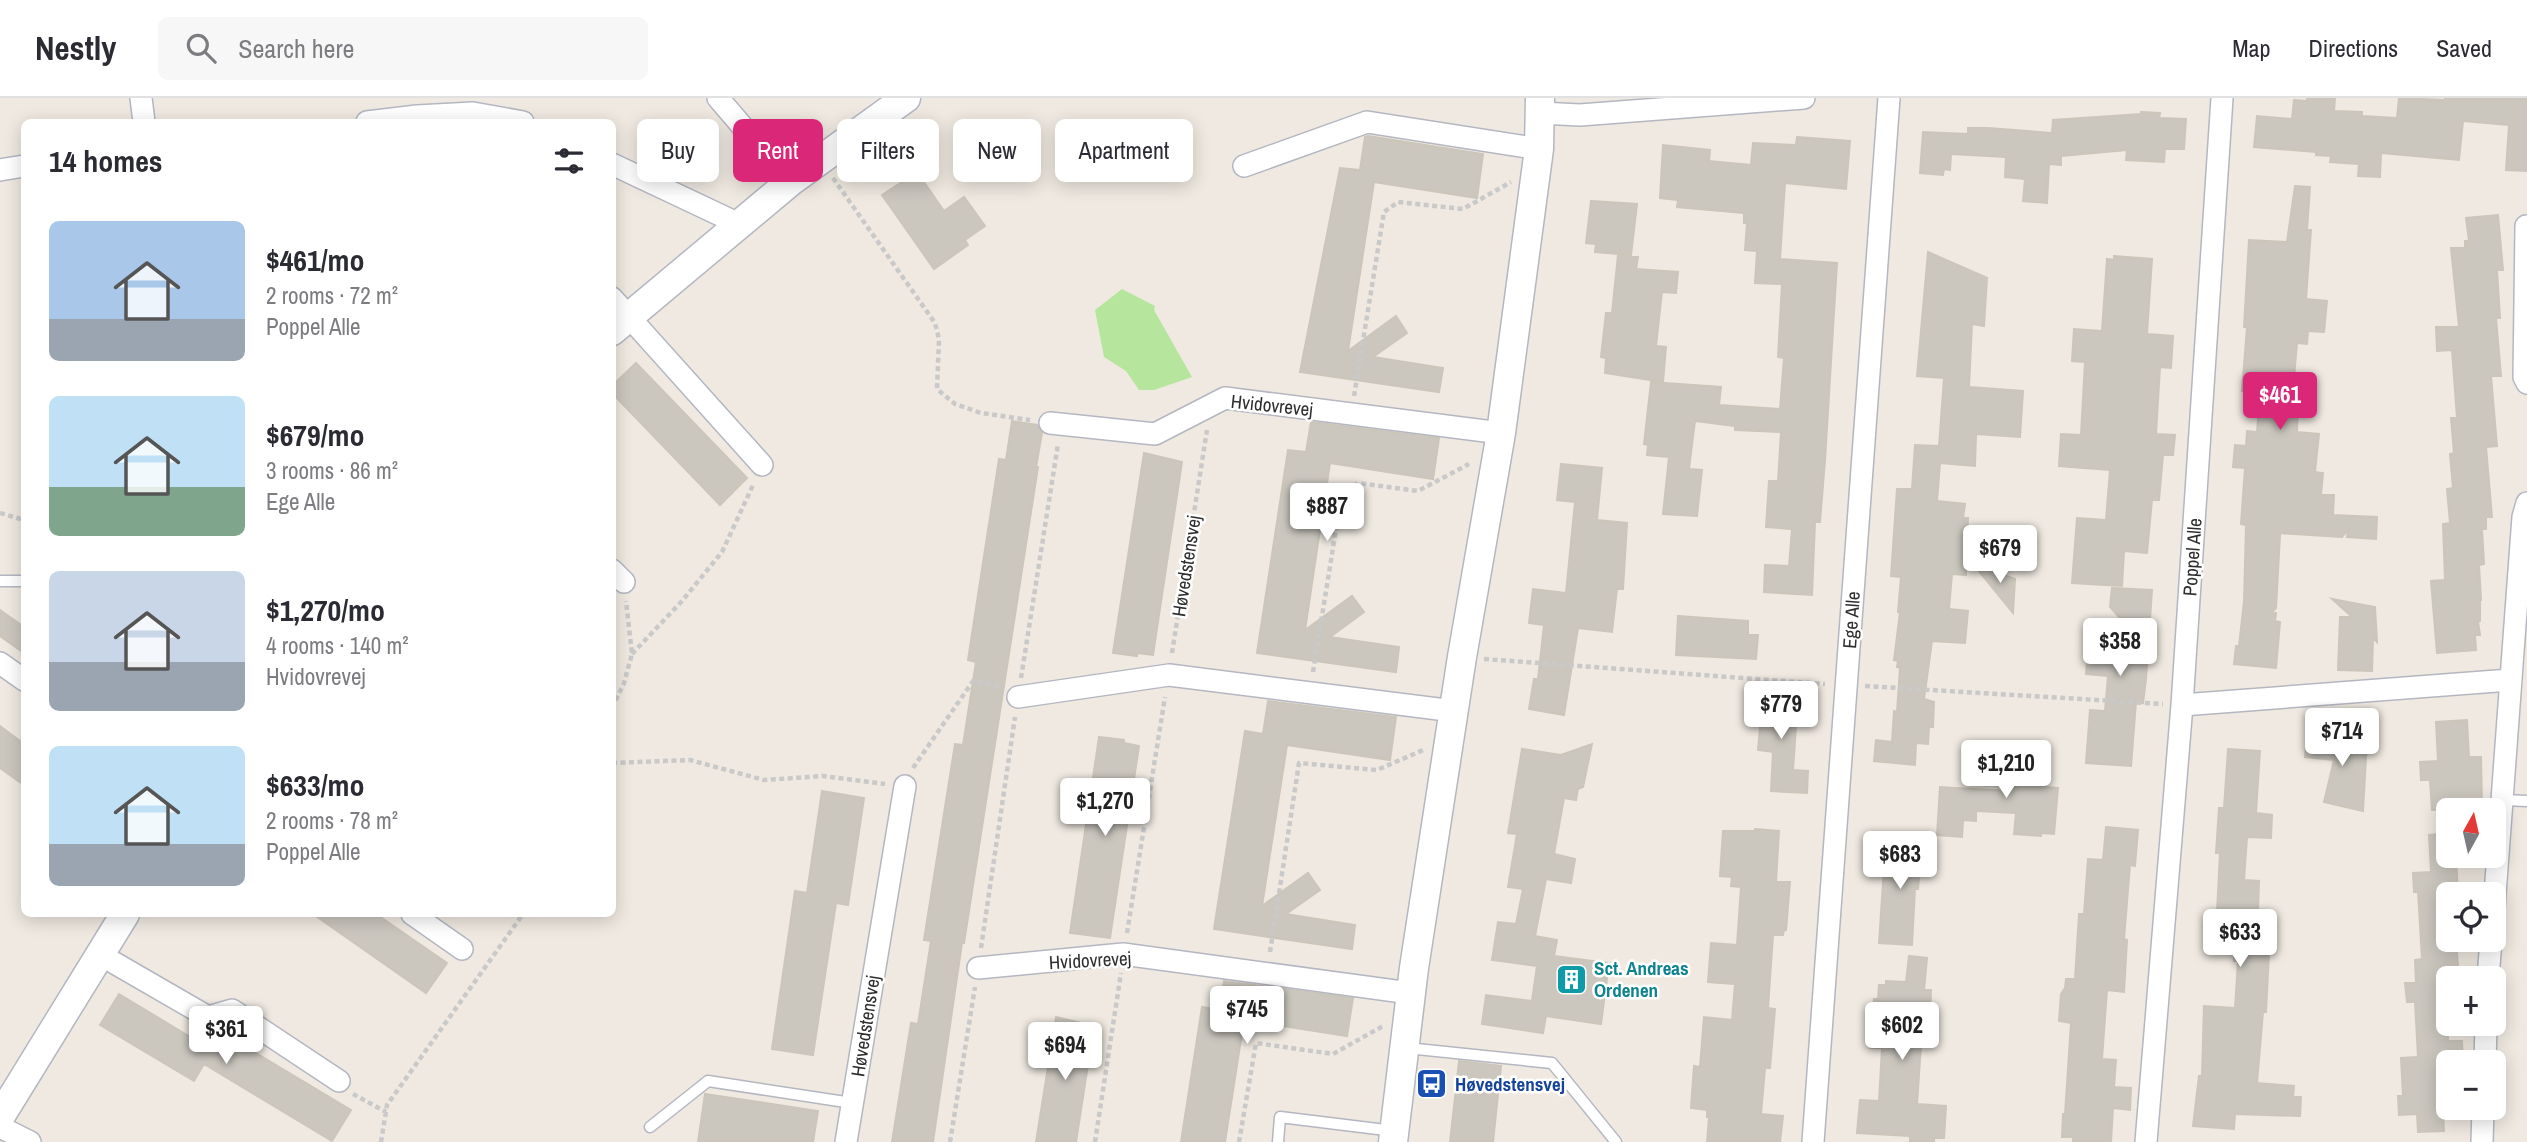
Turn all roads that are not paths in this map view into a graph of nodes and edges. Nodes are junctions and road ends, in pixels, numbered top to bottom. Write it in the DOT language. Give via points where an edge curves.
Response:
graph roads {
  1 [pos="141,98"];
  2 [pos="718,98"];
  3 [pos="906,98"];
  4 [pos="1804,98"];
  5 [pos="1889,98"];
  6 [pos="2222,98"];
  7 [pos="1540,106"];
  8 [pos="424,113"];
  9 [pos="144,119"];
  10 [pos="386,119"];
  11 [pos="507,119"];
  12 [pos="1538,158"];
  13 [pos="21,166"];
  14 [pos="616,166"];
  15 [pos="1244,166"];
  16 [pos="0,170"];
  17 [pos="790,183"];
  18 [pos="739,224"];
  19 [pos="2526,226"];
  20 [pos="618,315"];
  21 [pos="2527,383"];
  22 [pos="1050,423"];
  23 [pos="1499,441"];
  24 [pos="762,466"];
  25 [pos="2527,503"];
  26 [pos="0,581"];
  27 [pos="21,581"];
  28 [pos="0,663"];
  29 [pos="21,678"];
  30 [pos="2510,680"];
  31 [pos="1018,693"];
  32 [pos="2182,705"];
  33 [pos="1454,711"];
  34 [pos="905,786"];
  35 [pos="2503,798"];
  36 [pos="2506,800"];
  37 [pos="2527,801"];
  38 [pos="123,917"];
  39 [pos="416,917"];
  40 [pos="462,948"];
  41 [pos="99,954"];
  42 [pos="978,968"];
  43 [pos="1409,1003"];
  44 [pos="1404,1048"];
  45 [pos="339,1081"];
  46 [pos="852,1103"];
  47 [pos="0,1117"];
  48 [pos="2483,1120"];
  49 [pos="0,1127"];
  50 [pos="650,1127"];
  51 [pos="1394,1137"];
  52 [pos="30,1142"];
  53 [pos="846,1142"];
  54 [pos="1278,1142"];
  55 [pos="1616,1142"];
  56 [pos="1813,1142"];
  57 [pos="2146,1142"];
  58 [pos="2482,1142"];
  1 -- 9 [label="street"];
  2 -- 17 [label="street"];
  3 -- 17 [label="street"];
  4 -- 7 [label="street" via="1580,115"];
  5 -- 56 [label="street, Ege Alle"];
  6 -- 32 [label="street, Poppel Alle"];
  7 -- 12 [label="street"];
  8 -- 10 [label="street"];
  8 -- 11 [label="street" via="474,113"];
  12 -- 15 [label="street" via="1367,122"];
  12 -- 23 [label="street"];
  13 -- 16 [label="street"];
  14 -- 18 [label="street"];
  17 -- 18 [label="street"];
  18 -- 20 [label="street"];
  19 -- 21 [label="street"];
  20 -- 24 [label="street"];
  22 -- 23 [label="street, Hvidovrevej" via="1155,434 1225,398 1351,414"];
  23 -- 33 [label="street"];
  25 -- 30 [label="street"];
  26 -- 27 [label="lane"];
  28 -- 29 [label="street"];
  30 -- 32 [label="street"];
  30 -- 35 [label="street"];
  31 -- 33 [label="street" via="1169,675"];
  32 -- 57 [label="street, Poppel Alle"];
  33 -- 43 [label="street"];
  34 -- 46 [label="street, Høvedstensvej"];
  36 -- 37 [label="lane"];
  38 -- 41 [label="street"];
  39 -- 40 [label="street"];
  41 -- 45 [label="street" via="208,1017 232,1010"];
  41 -- 47 [label="street"];
  42 -- 43 [label="street, Hvidovrevej" via="1124,954 1267,974"];
  43 -- 44 [label="street"];
  44 -- 51 [label="street"];
  44 -- 55 [label="lane" via="1552,1063"];
  46 -- 50 [label="lane" via="708,1081"];
  46 -- 53 [label="street, Høvedstensvej"];
  48 -- 58 [label="street"];
  49 -- 52 [label="street"];
  51 -- 54 [label="lane" via="1280,1117"];
}
